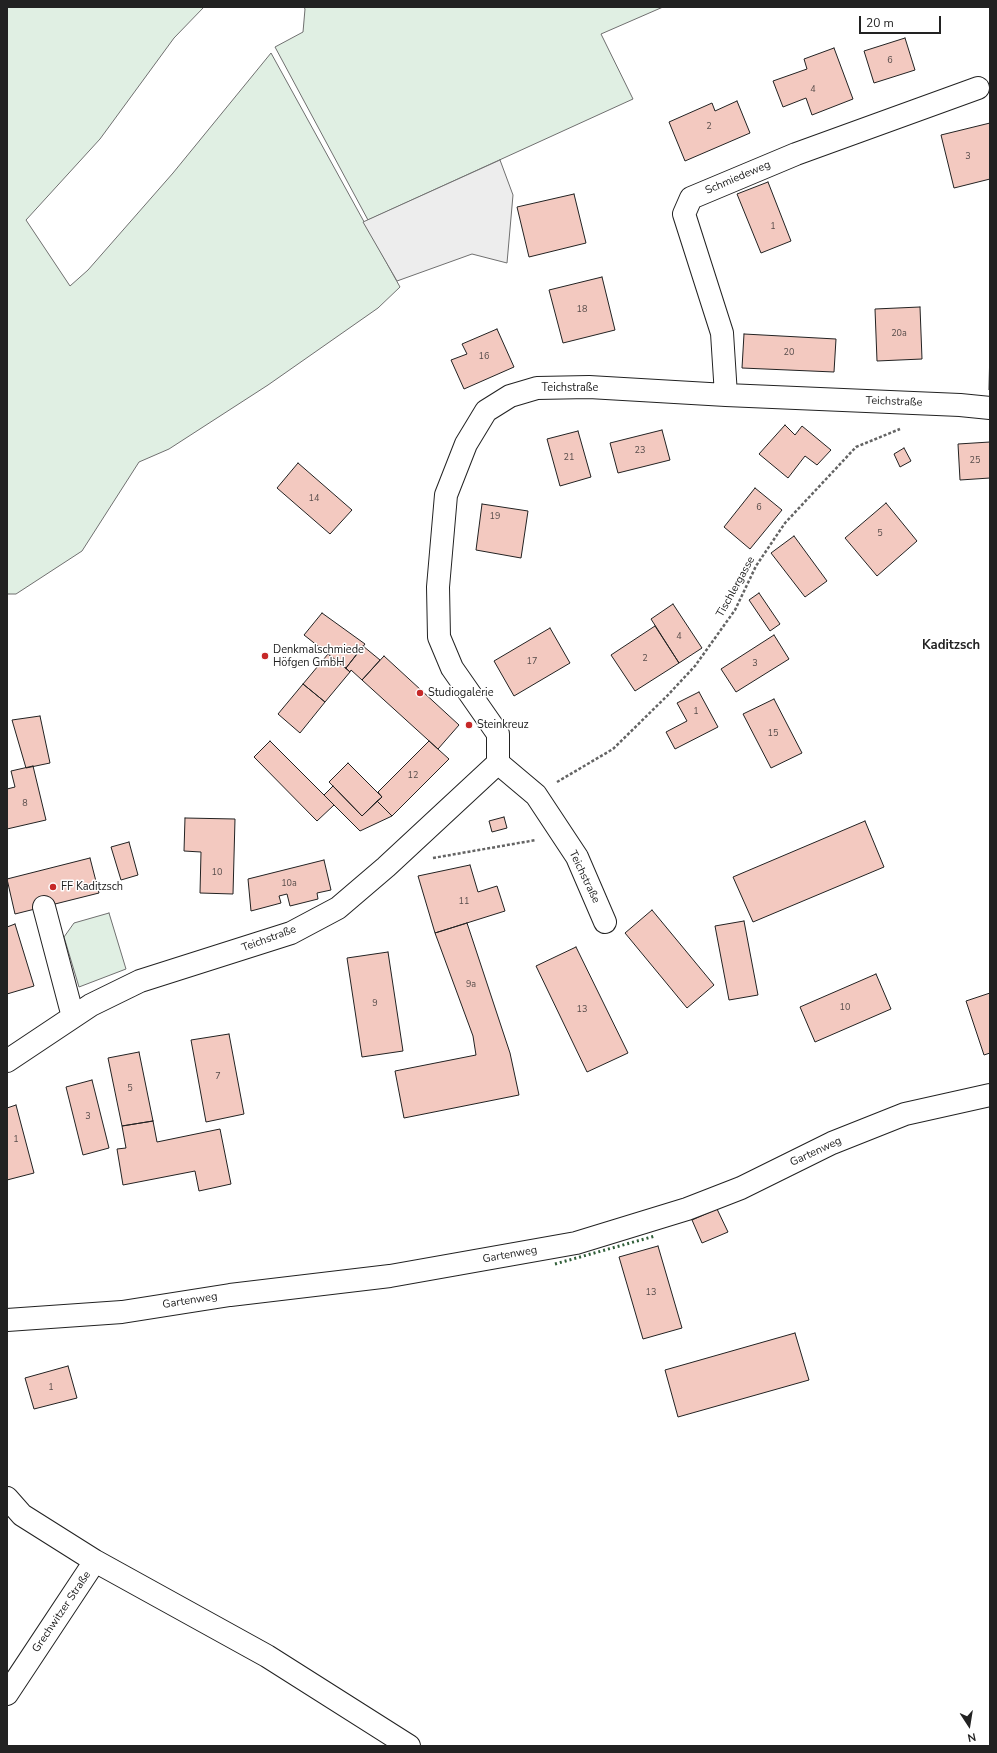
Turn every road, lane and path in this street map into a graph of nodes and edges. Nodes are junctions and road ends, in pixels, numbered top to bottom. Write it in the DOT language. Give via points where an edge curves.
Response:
graph roads {
  1 [pos="978,88"];
  2 [pos="726,395"];
  3 [pos="990,408"];
  4 [pos="901,429"];
  5 [pos="498,763"];
  6 [pos="536,795"];
  7 [pos="562,836"];
  8 [pos="432,858"];
  9 [pos="44,907"];
  10 [pos="605,922"];
  11 [pos="73,1017"];
  12 [pos="7,1061"];
  13 [pos="990,1096"];
  14 [pos="7,1320"];
  15 [pos="7,1498"];
  16 [pos="95,1561"];
  17 [pos="7,1694"];
  18 [pos="409,1746"];
  1 -- 2 [label="street, Schmiedeweg" via="796,154 691,198 684,214 722,333"];
  2 -- 3 [label="street, Teichstraße"];
  2 -- 5 [label="street, Teichstraße" via="589,387 537,388 510,396 486,411 466,444 446,495 438,587 439,637 452,668 498,734"];
  4 -- 6 [label="path, Tischlergasse" via="856,447 785,523 756,566 735,610 699,660 641,723 613,749"];
  5 -- 6 [label="street, Teichstraße"];
  5 -- 11 [label="street, Teichstraße" via="338,908 291,933 140,982 91,1005"];
  6 -- 7 [label="street, Teichstraße"];
  7 -- 8 [label="path"];
  7 -- 10 [label="street, Teichstraße" via="576,857"];
  9 -- 11 [label="street"];
  11 -- 12 [label="street, Teichstraße"];
  13 -- 14 [label="street, Gartenweg" via="905,1114 832,1143 741,1188 686,1209 576,1243 390,1276 230,1295 122,1312"];
  15 -- 16 [label="street, Grechwitzer Straße" via="22,1515"];
  16 -- 17 [label="street, Grechwitzer Straße"];
  16 -- 18 [label="street" via="267,1656"];
}
